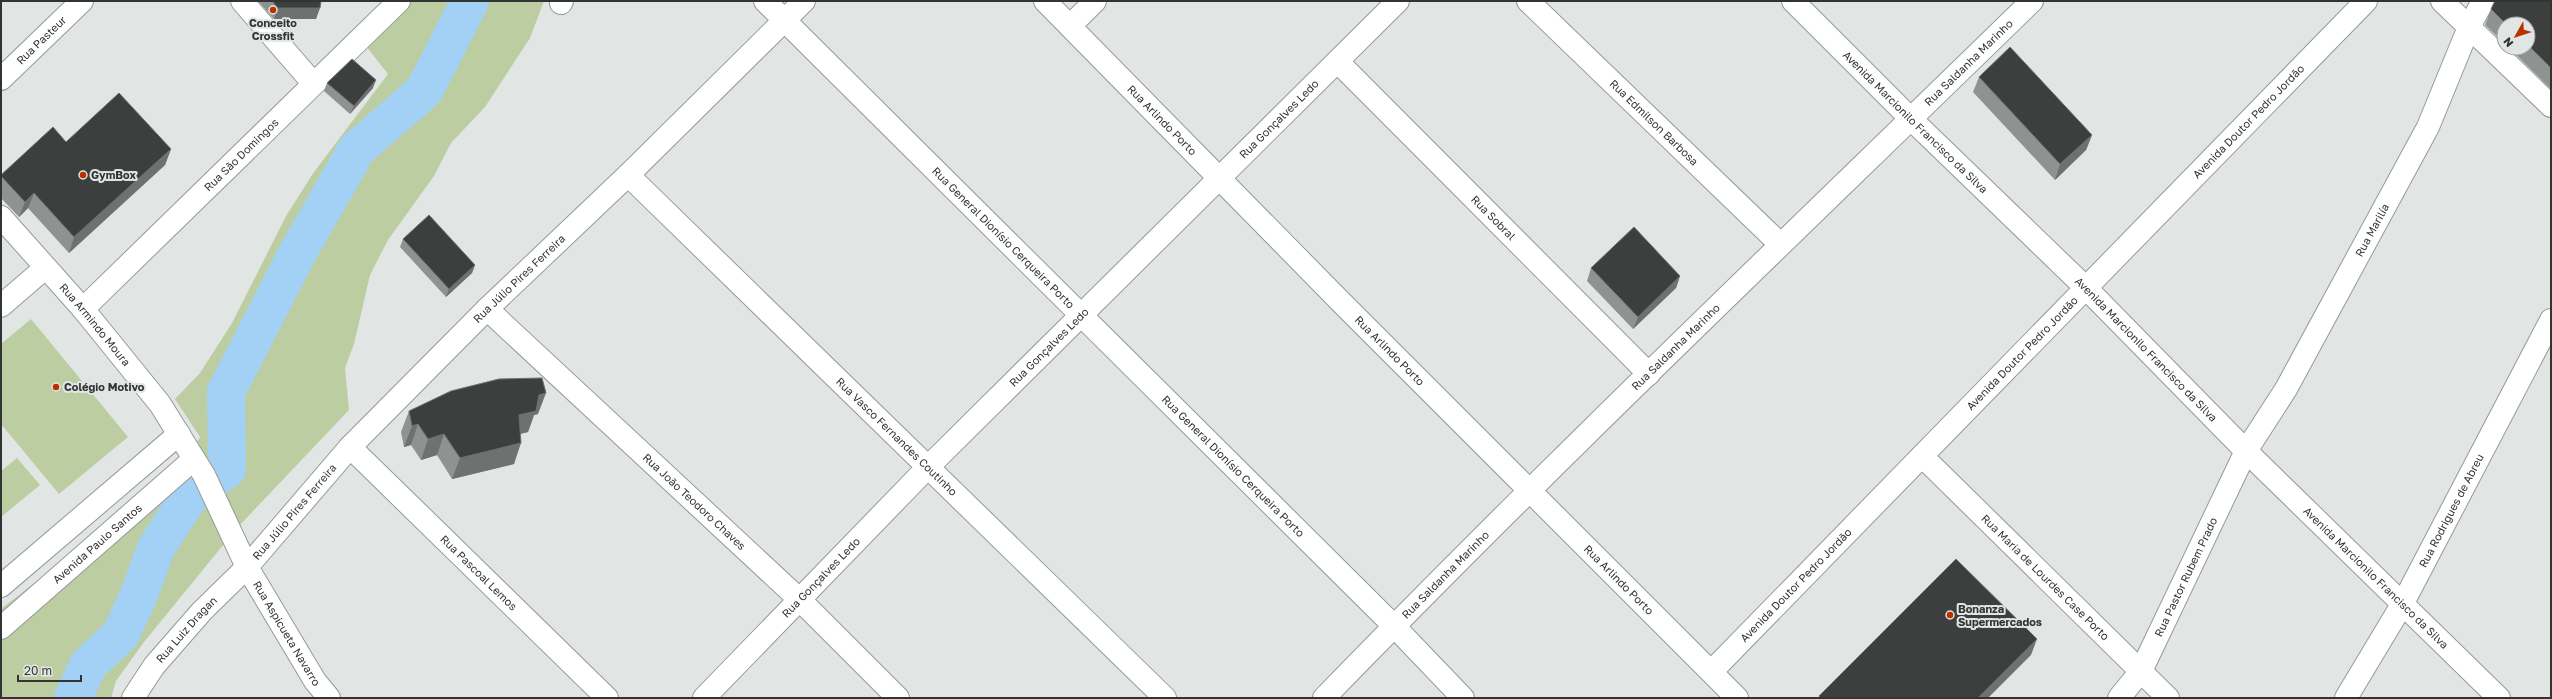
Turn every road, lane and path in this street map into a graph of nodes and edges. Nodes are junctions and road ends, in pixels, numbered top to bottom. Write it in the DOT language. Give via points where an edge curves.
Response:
graph roads {
  1 [pos="82,1"];
  2 [pos="242,1"];
  3 [pos="399,1"];
  4 [pos="765,1"];
  5 [pos="804,1"];
  6 [pos="1045,1"];
  7 [pos="1095,1"];
  8 [pos="1398,1"];
  9 [pos="1528,1"];
  10 [pos="1793,1"];
  11 [pos="2032,1"];
  12 [pos="2366,1"];
  13 [pos="2442,1"];
  14 [pos="2483,1"];
  15 [pos="786,19"];
  16 [pos="1071,25"];
  17 [pos="2469,27"];
  18 [pos="1338,62"];
  19 [pos="1,79"];
  20 [pos="312,84"];
  21 [pos="2551,106"];
  22 [pos="1911,119"];
  23 [pos="628,175"];
  24 [pos="1220,178"];
  25 [pos="1,217"];
  26 [pos="1780,244"];
  27 [pos="44,268"];
  28 [pos="2086,288"];
  29 [pos="1,306"];
  30 [pos="83,309"];
  31 [pos="487,309"];
  32 [pos="1082,317"];
  33 [pos="2551,320"];
  34 [pos="1649,374"];
  35 [pos="179,434"];
  36 [pos="350,447"];
  37 [pos="2246,452"];
  38 [pos="1922,456"];
  39 [pos="928,467"];
  40 [pos="203,474"];
  41 [pos="1529,491"];
  42 [pos="247,567"];
  43 [pos="1,586"];
  44 [pos="800,600"];
  45 [pos="2402,603"];
  46 [pos="1394,626"];
  47 [pos="1,628"];
  48 [pos="1712,671"];
  49 [pos="2141,671"];
  50 [pos="133,698"];
  51 [pos="330,698"];
  52 [pos="607,698"];
  53 [pos="704,698"];
  54 [pos="898,698"];
  55 [pos="1165,698"];
  56 [pos="1324,698"];
  57 [pos="1463,698"];
  58 [pos="1737,698"];
  59 [pos="2119,698"];
  60 [pos="2168,698"];
  61 [pos="2346,698"];
  62 [pos="2499,698"];
  1 -- 19 [label="street, Rua Pasteur"];
  2 -- 20 [label="street"];
  3 -- 20 [label="street, Rua São Domingos"];
  4 -- 15 [label="street, Rua General Dionísio Cerqueira Porto"];
  5 -- 15 [label="street, Rua Júlio Pires Ferreira"];
  6 -- 16 [label="street, Rua Arlindo Porto"];
  7 -- 16 [label="street"];
  8 -- 18 [label="street, Rua Gonçalves Ledo"];
  9 -- 26 [label="street, Rua Edmilson Barbosa"];
  10 -- 22 [label="street, Avenida Marcionilo Francisco da Silva"];
  11 -- 22 [label="street, Rua Saldanha Marinho"];
  12 -- 28 [label="street, Avenida Doutor Pedro Jordão"];
  13 -- 17 [label="street"];
  14 -- 17 [label="street, Rua Marilía"];
  15 -- 23 [label="street, Rua Júlio Pires Ferreira"];
  15 -- 32 [label="street, Rua General Dionísio Cerqueira Porto"];
  16 -- 24 [label="street, Rua Arlindo Porto"];
  17 -- 21 [label="street"];
  17 -- 37 [label="street, Rua Marilía" via="2428,127 2301,363"];
  18 -- 24 [label="street, Rua Gonçalves Ledo"];
  18 -- 34 [label="street, Rua Sobral"];
  20 -- 30 [label="street, Rua São Domingos"];
  22 -- 26 [label="street, Rua Saldanha Marinho"];
  22 -- 28 [label="street, Avenida Marcionilo Francisco da Silva"];
  23 -- 31 [label="street, Rua Júlio Pires Ferreira"];
  23 -- 39 [label="street, Rua Vasco Fernandes Coutinho"];
  24 -- 32 [label="street, Rua Gonçalves Ledo"];
  24 -- 41 [label="street, Rua Arlindo Porto"];
  25 -- 27 [label="street, Rua Armindo Moura"];
  26 -- 34 [label="street, Rua Saldanha Marinho"];
  27 -- 29 [label="street"];
  27 -- 30 [label="street, Rua Armindo Moura"];
  28 -- 37 [label="street, Avenida Marcionilo Francisco da Silva"];
  28 -- 38 [label="street, Avenida Doutor Pedro Jordão"];
  30 -- 35 [label="street, Rua Armindo Moura" via="160,404"];
  31 -- 36 [label="street, Rua Júlio Pires Ferreira"];
  31 -- 44 [label="street, Rua João Teodoro Chaves"];
  32 -- 39 [label="street, Rua Gonçalves Ledo"];
  32 -- 46 [label="street, Rua General Dionísio Cerqueira Porto"];
  33 -- 45 [label="street, Rua Rodrigues de Abreu"];
  34 -- 41 [label="street, Rua Saldanha Marinho"];
  35 -- 40 [label="street, Rua Armindo Moura"];
  35 -- 43 [label="street"];
  36 -- 42 [label="street, Rua Júlio Pires Ferreira"];
  36 -- 52 [label="street, Rua Pascoal Lemos"];
  37 -- 45 [label="street, Avenida Marcionilo Francisco da Silva"];
  37 -- 49 [label="street, Rua Pastor Rubem Prado"];
  38 -- 48 [label="street, Avenida Doutor Pedro Jordão"];
  38 -- 49 [label="street, Rua Maria de Lourdes Case Porto"];
  39 -- 44 [label="street, Rua Gonçalves Ledo"];
  39 -- 55 [label="street, Rua Vasco Fernandes Coutinho"];
  40 -- 42 [label="street, Rua Armindo Moura"];
  40 -- 47 [label="street, Avenida Paulo Santos"];
  41 -- 46 [label="street, Rua Saldanha Marinho"];
  41 -- 48 [label="street, Rua Arlindo Porto"];
  42 -- 50 [label="street, Rua Luiz Dragan" via="202,611 154,666"];
  42 -- 51 [label="street, Rua Aspicueta Navarro" via="315,681"];
  44 -- 53 [label="street, Rua Gonçalves Ledo"];
  44 -- 54 [label="street, Rua João Teodoro Chaves"];
  45 -- 61 [label="street, Rua Rodrigues de Abreu"];
  45 -- 62 [label="street, Avenida Marcionilo Francisco da Silva"];
  46 -- 56 [label="street, Rua Saldanha Marinho"];
  46 -- 57 [label="street, Rua General Dionísio Cerqueira Porto"];
  48 -- 58 [label="street, Rua Arlindo Porto"];
  49 -- 59 [label="street, Rua Pastor Rubem Prado"];
  49 -- 60 [label="street, Rua Maria de Lourdes Case Porto"];
}
